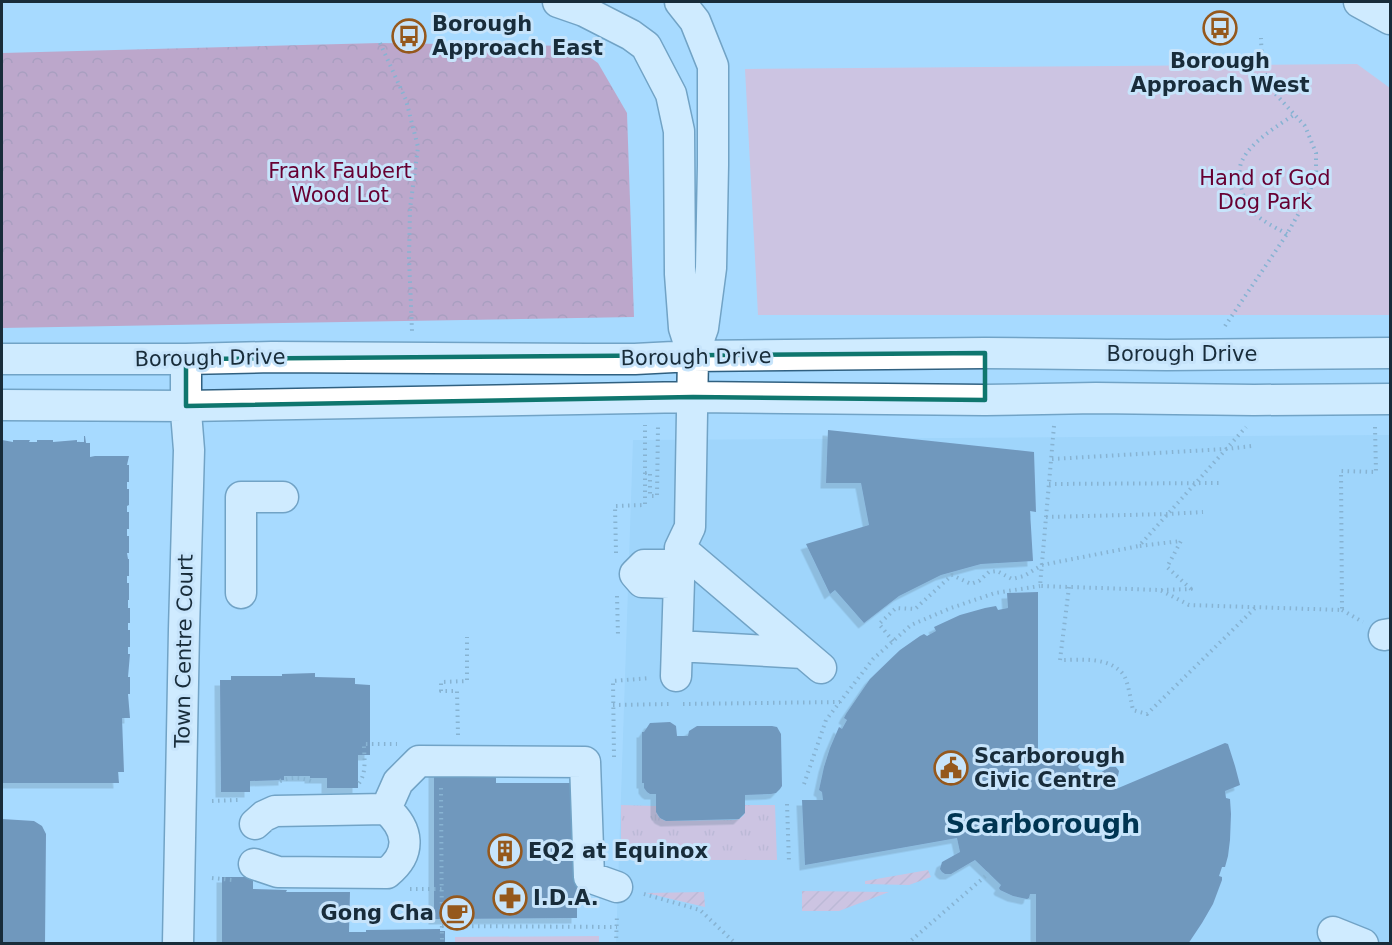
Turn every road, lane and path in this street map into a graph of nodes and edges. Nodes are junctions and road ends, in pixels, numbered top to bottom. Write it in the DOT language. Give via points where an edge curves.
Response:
graph roads {
  1 [pos="558,2"];
  2 [pos="681,2"];
  3 [pos="1359,2"];
  4 [pos="1390,19"];
  5 [pos="1261,38"];
  6 [pos="380,43"];
  7 [pos="1295,114"];
  8 [pos="1287,234"];
  9 [pos="412,332"];
  10 [pos="985,353"];
  11 [pos="1390,353"];
  12 [pos="1208,355"];
  13 [pos="693,356"];
  14 [pos="2,359"];
  15 [pos="186,359"];
  16 [pos="693,397"];
  17 [pos="985,400"];
  18 [pos="2,405"];
  19 [pos="186,406"];
  20 [pos="1383,409"];
  21 [pos="1055,420"];
  22 [pos="1252,420"];
  23 [pos="645,424"];
  24 [pos="658,424"];
  25 [pos="1251,446"];
  26 [pos="1226,449"];
  27 [pos="1051,459"];
  28 [pos="645,473"];
  29 [pos="1195,483"];
  30 [pos="1222,483"];
  31 [pos="1049,484"];
  32 [pos="283,497"];
  33 [pos="615,506"];
  34 [pos="1203,512"];
  35 [pos="1167,514"];
  36 [pos="1046,517"];
  37 [pos="1139,546"];
  38 [pos="679,561"];
  39 [pos="1042,565"];
  40 [pos="1040,586"];
  41 [pos="1069,587"];
  42 [pos="1160,590"];
  43 [pos="241,593"];
  44 [pos="1256,607"];
  45 [pos="468,638"];
  46 [pos="892,641"];
  47 [pos="677,646"];
  48 [pos="676,676"];
  49 [pos="840,702"];
  50 [pos="613,705"];
  51 [pos="399,744"];
  52 [pos="459,761"];
  53 [pos="614,762"];
  54 [pos="278,782"];
  55 [pos="804,784"];
  56 [pos="320,785"];
  57 [pos="352,786"];
  58 [pos="212,801"];
  59 [pos="787,804"];
  60 [pos="386,809"];
  61 [pos="250,811"];
  62 [pos="789,862"];
  63 [pos="254,864"];
  64 [pos="988,873"];
  65 [pos="617,887"];
  66 [pos="442,926"];
  67 [pos="617,927"];
  68 [pos="1333,932"];
  69 [pos="178,944"];
  70 [pos="442,944"];
  71 [pos="736,944"];
  72 [pos="906,944"];
  73 [pos="1363,944"];
  1 -- 13 [label="street" via="584,11 646,46 671,94 679,131 684,328"];
  2 -- 13 [label="street" via="695,21 713,66 711,268 703,328"];
  3 -- 4 [label="street"];
  5 -- 7 [label="path" via="1262,64 1269,87"];
  6 -- 9 [label="path" via="406,100 418,147 410,209"];
  7 -- 8 [label="path" via="1317,153 1316,176"];
  7 -- 8 [label="path" via="1254,145 1242,160 1239,175 1250,210"];
  8 -- 12 [label="path"];
  10 -- 12 [label="street, Borough Drive"];
  10 -- 13 [label="street, Borough Drive"];
  10 -- 17 [label="street"];
  11 -- 12 [label="street, Borough Drive"];
  13 -- 15 [label="street, Borough Drive"];
  13 -- 16 [label="street"];
  14 -- 15 [label="street, Borough Drive"];
  15 -- 19 [label="street, Town Centre Court"];
  16 -- 17 [label="street, Borough Drive"];
  16 -- 19 [label="street, Borough Drive"];
  16 -- 38 [label="street" via="690,527"];
  17 -- 20 [label="street, Borough Drive" via="1254,400"];
  18 -- 19 [label="street, Borough Drive"];
  19 -- 69 [label="street, Town Centre Court" via="189,450"];
  20 -- 44 [label="path" via="1376,472 1341,471 1342,610"];
  21 -- 27 [label="path"];
  22 -- 26 [label="path"];
  23 -- 28 [label="path"];
  24 -- 28 [label="path" via="657,496 650,496 650,473"];
  25 -- 26 [label="path"];
  26 -- 27 [label="path"];
  26 -- 29 [label="path"];
  27 -- 31 [label="path"];
  28 -- 33 [label="path" via="645,505"];
  29 -- 30 [label="path"];
  29 -- 31 [label="path"];
  29 -- 35 [label="path"];
  31 -- 36 [label="path"];
  32 -- 43 [label="street" via="241,497"];
  34 -- 35 [label="path"];
  35 -- 36 [label="path"];
  35 -- 37 [label="path"];
  36 -- 39 [label="path"];
  37 -- 39 [label="path"];
  37 -- 42 [label="path" via="1181,541 1167,567 1191,589"];
  38 -- 47 [label="street"];
  38 -- 47 [label="street" via="812,661"];
  39 -- 40 [label="path"];
  39 -- 46 [label="path" via="1012,579 989,572 971,584 952,575 915,609 896,608 879,624"];
  40 -- 41 [label="path"];
  40 -- 46 [label="path" via="994,593 951,608 911,625"];
  41 -- 42 [label="path"];
  41 -- 44 [label="path" via="1060,660 1094,660 1111,665 1124,675 1133,710 1147,714"];
  42 -- 44 [label="path" via="1189,605"];
  45 -- 52 [label="path" via="467,681 441,682 441,691 457,691"];
  46 -- 49 [label="path"];
  47 -- 48 [label="street"];
  48 -- 50 [label="path" via="613,681"];
  49 -- 50 [label="path"];
  49 -- 55 [label="path" via="826,720"];
  50 -- 53 [label="path"];
  51 -- 57 [label="path" via="364,744 363,778"];
  52 -- 60 [label="street" via="419,761 398,782"];
  52 -- 65 [label="street" via="585,762 589,877"];
  52 -- 66 [label="path" via="461,782 441,782"];
  54 -- 56 [label="path" via="290,778"];
  58 -- 61 [label="path" via="229,801"];
  59 -- 62 [label="path"];
  60 -- 61 [label="street" via="275,811 264,816"];
  60 -- 63 [label="street" via="399,823 405,842 400,860 387,873 278,872"];
  64 -- 72 [label="path"];
  65 -- 71 [label="path" via="700,910"];
  66 -- 67 [label="path"];
  66 -- 70 [label="path"];
  68 -- 73 [label="street"];
}
